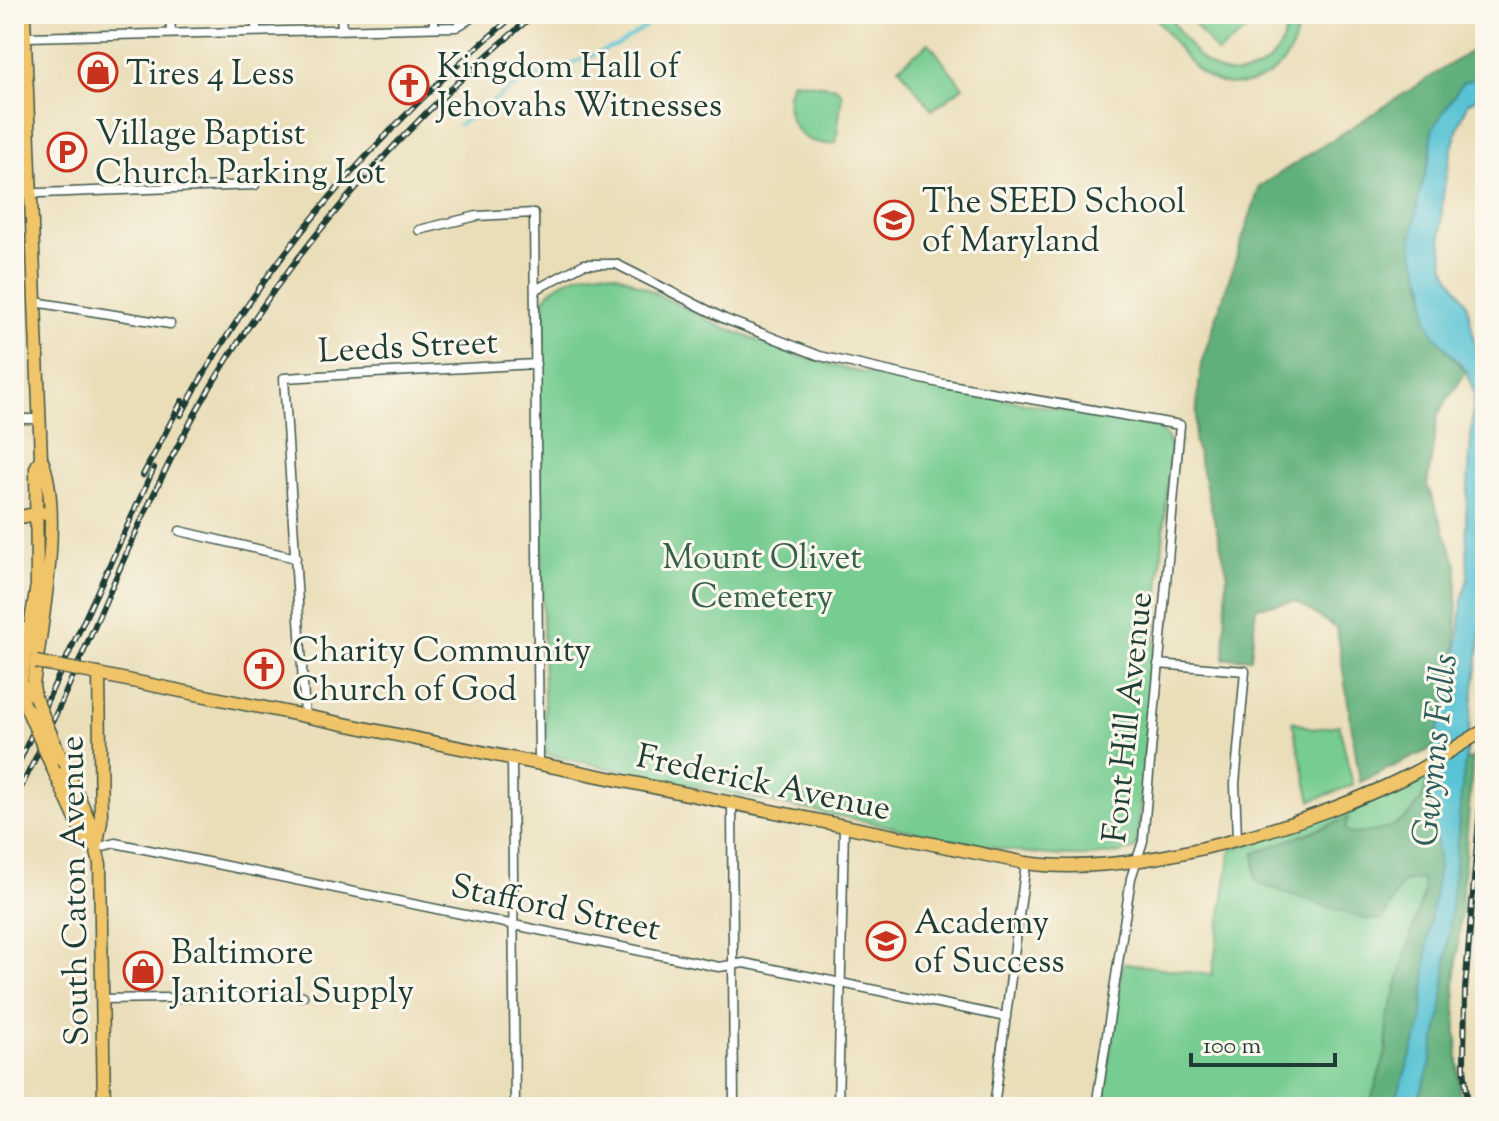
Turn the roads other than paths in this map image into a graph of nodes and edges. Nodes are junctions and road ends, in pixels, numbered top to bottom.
1 (24, 14) edge
2 (170, 14) edge
3 (256, 14) edge
4 (341, 14) edge
5 (434, 14) edge
6 (478, 14) edge
7 (434, 27) junction
8 (342, 28) junction
9 (256, 29) junction
10 (171, 33) junction
11 (21, 35) edge
12 (255, 185) dead end
13 (32, 193) junction
14 (14, 194) edge
15 (419, 230) dead end
16 (535, 290) junction
17 (35, 302) junction
18 (170, 324) dead end
19 (536, 364) junction
20 (14, 419) edge
21 (40, 419) junction
22 (42, 513) junction
23 (14, 518) edge
24 (180, 531) dead end
25 (296, 558) junction
26 (14, 622) edge
27 (31, 633) junction
28 (25, 660) edge
29 (1158, 664) junction
30 (94, 673) junction
31 (305, 715) junction
32 (1485, 730) edge
33 (512, 758) junction
34 (539, 763) junction
35 (732, 803) junction
36 (844, 826) junction
37 (1237, 839) junction
38 (96, 848) junction
39 (1138, 859) junction
40 (1026, 863) junction
41 (514, 923) junction
42 (733, 965) junction
43 (841, 983) junction
44 (303, 996) dead end
45 (102, 999) junction
46 (1006, 1017) junction
47 (838, 1106) edge
48 (104, 1107) edge
49 (515, 1107) edge
50 (734, 1107) edge
51 (902, 1107) edge
52 (994, 1107) edge
53 (1096, 1107) edge

1 - 11 main road
2 - 10 street
3 - 9 street
4 - 8 street
5 - 7 street
6 - 7 street
7 - 8 street
8 - 9 street
9 - 10 street
10 - 11 street
11 - 13 main road
12 - 13 street
13 - 14 street
13 - 17 main road
15 - 16 street
16 - 19 street
16 - 29 street, Font Hill Avenue
17 - 18 street
17 - 21 main road
19 - 25 street, Leeds Street
19 - 34 street
20 - 21 street
21 - 22 main road
22 - 23 main road
22 - 27 main road
22 - 28 main road
24 - 25 street
25 - 31 street
26 - 27 street
27 - 28 main road
28 - 30 main road, Frederick Avenue, bridge
28 - 38 main road, bridge
28 - 38 main road, bridge
29 - 37 street
29 - 39 street, Font Hill Avenue
30 - 31 main road, Frederick Avenue
30 - 38 main road, South Caton Avenue
31 - 33 main road, Frederick Avenue
32 - 37 main road, Frederick Avenue
33 - 34 main road, Frederick Avenue
33 - 41 street
34 - 35 main road, Frederick Avenue
35 - 36 main road, Frederick Avenue
35 - 42 street
36 - 40 main road, Frederick Avenue
36 - 43 street
37 - 39 main road, Frederick Avenue
38 - 41 street, Stafford Street
38 - 45 main road, South Caton Avenue
39 - 40 main road, Frederick Avenue
39 - 53 street, Font Hill Avenue
40 - 46 street
41 - 42 street, Stafford Street
41 - 49 street
42 - 43 street, Stafford Street
42 - 50 street
43 - 46 street, Stafford Street
43 - 47 street
44 - 45 street
45 - 48 main road, South Caton Avenue
46 - 52 street
47 - 51 street

